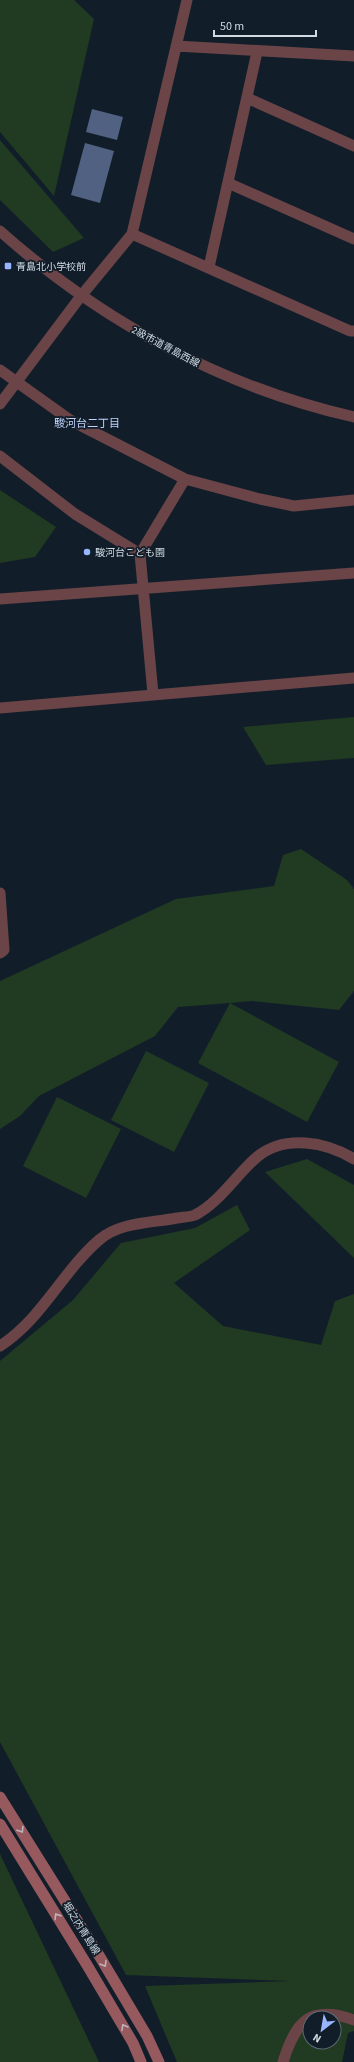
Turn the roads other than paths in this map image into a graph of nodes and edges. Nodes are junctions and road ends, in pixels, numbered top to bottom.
1 (187, 0) edge
2 (176, 46) junction
3 (257, 52) junction
4 (354, 56) edge
5 (247, 98) junction
6 (354, 146) edge
7 (228, 183) junction
8 (0, 232) edge
9 (132, 234) junction
10 (354, 240) edge
11 (208, 267) junction
12 (80, 296) junction
13 (354, 331) edge
14 (0, 370) edge
15 (17, 383) junction
16 (0, 404) edge
17 (354, 417) edge
18 (0, 456) edge
19 (186, 479) junction
20 (354, 500) edge
21 (140, 554) junction
22 (354, 573) edge
23 (142, 589) junction
24 (0, 599) edge
25 (354, 678) edge
26 (153, 694) junction
27 (0, 708) edge
28 (0, 893) edge
29 (0, 953) edge
30 (354, 1159) edge
31 (0, 1346) edge
32 (0, 1797) edge
33 (0, 1824) edge
34 (354, 2020) edge
35 (141, 2062) edge
36 (158, 2062) edge
37 (283, 2062) edge

1 - 2 street
2 - 3 street
2 - 9 street
3 - 4 street
3 - 5 street
5 - 6 street
5 - 7 street
7 - 10 street
7 - 11 street
8 - 12 street, 2級市道青島西線
9 - 11 street
9 - 12 street
11 - 13 street
12 - 15 street
12 - 17 street, 2級市道青島西線
14 - 15 street
15 - 16 street
15 - 19 street
18 - 21 street
19 - 20 street
19 - 21 street
21 - 23 street
22 - 23 street
23 - 24 street
23 - 26 street
25 - 26 street
26 - 27 street
28 - 29 street
30 - 31 street
32 -> 36 main road, 堀之内青島線
35 -> 33 main road, 堀之内青島線
34 - 37 street

